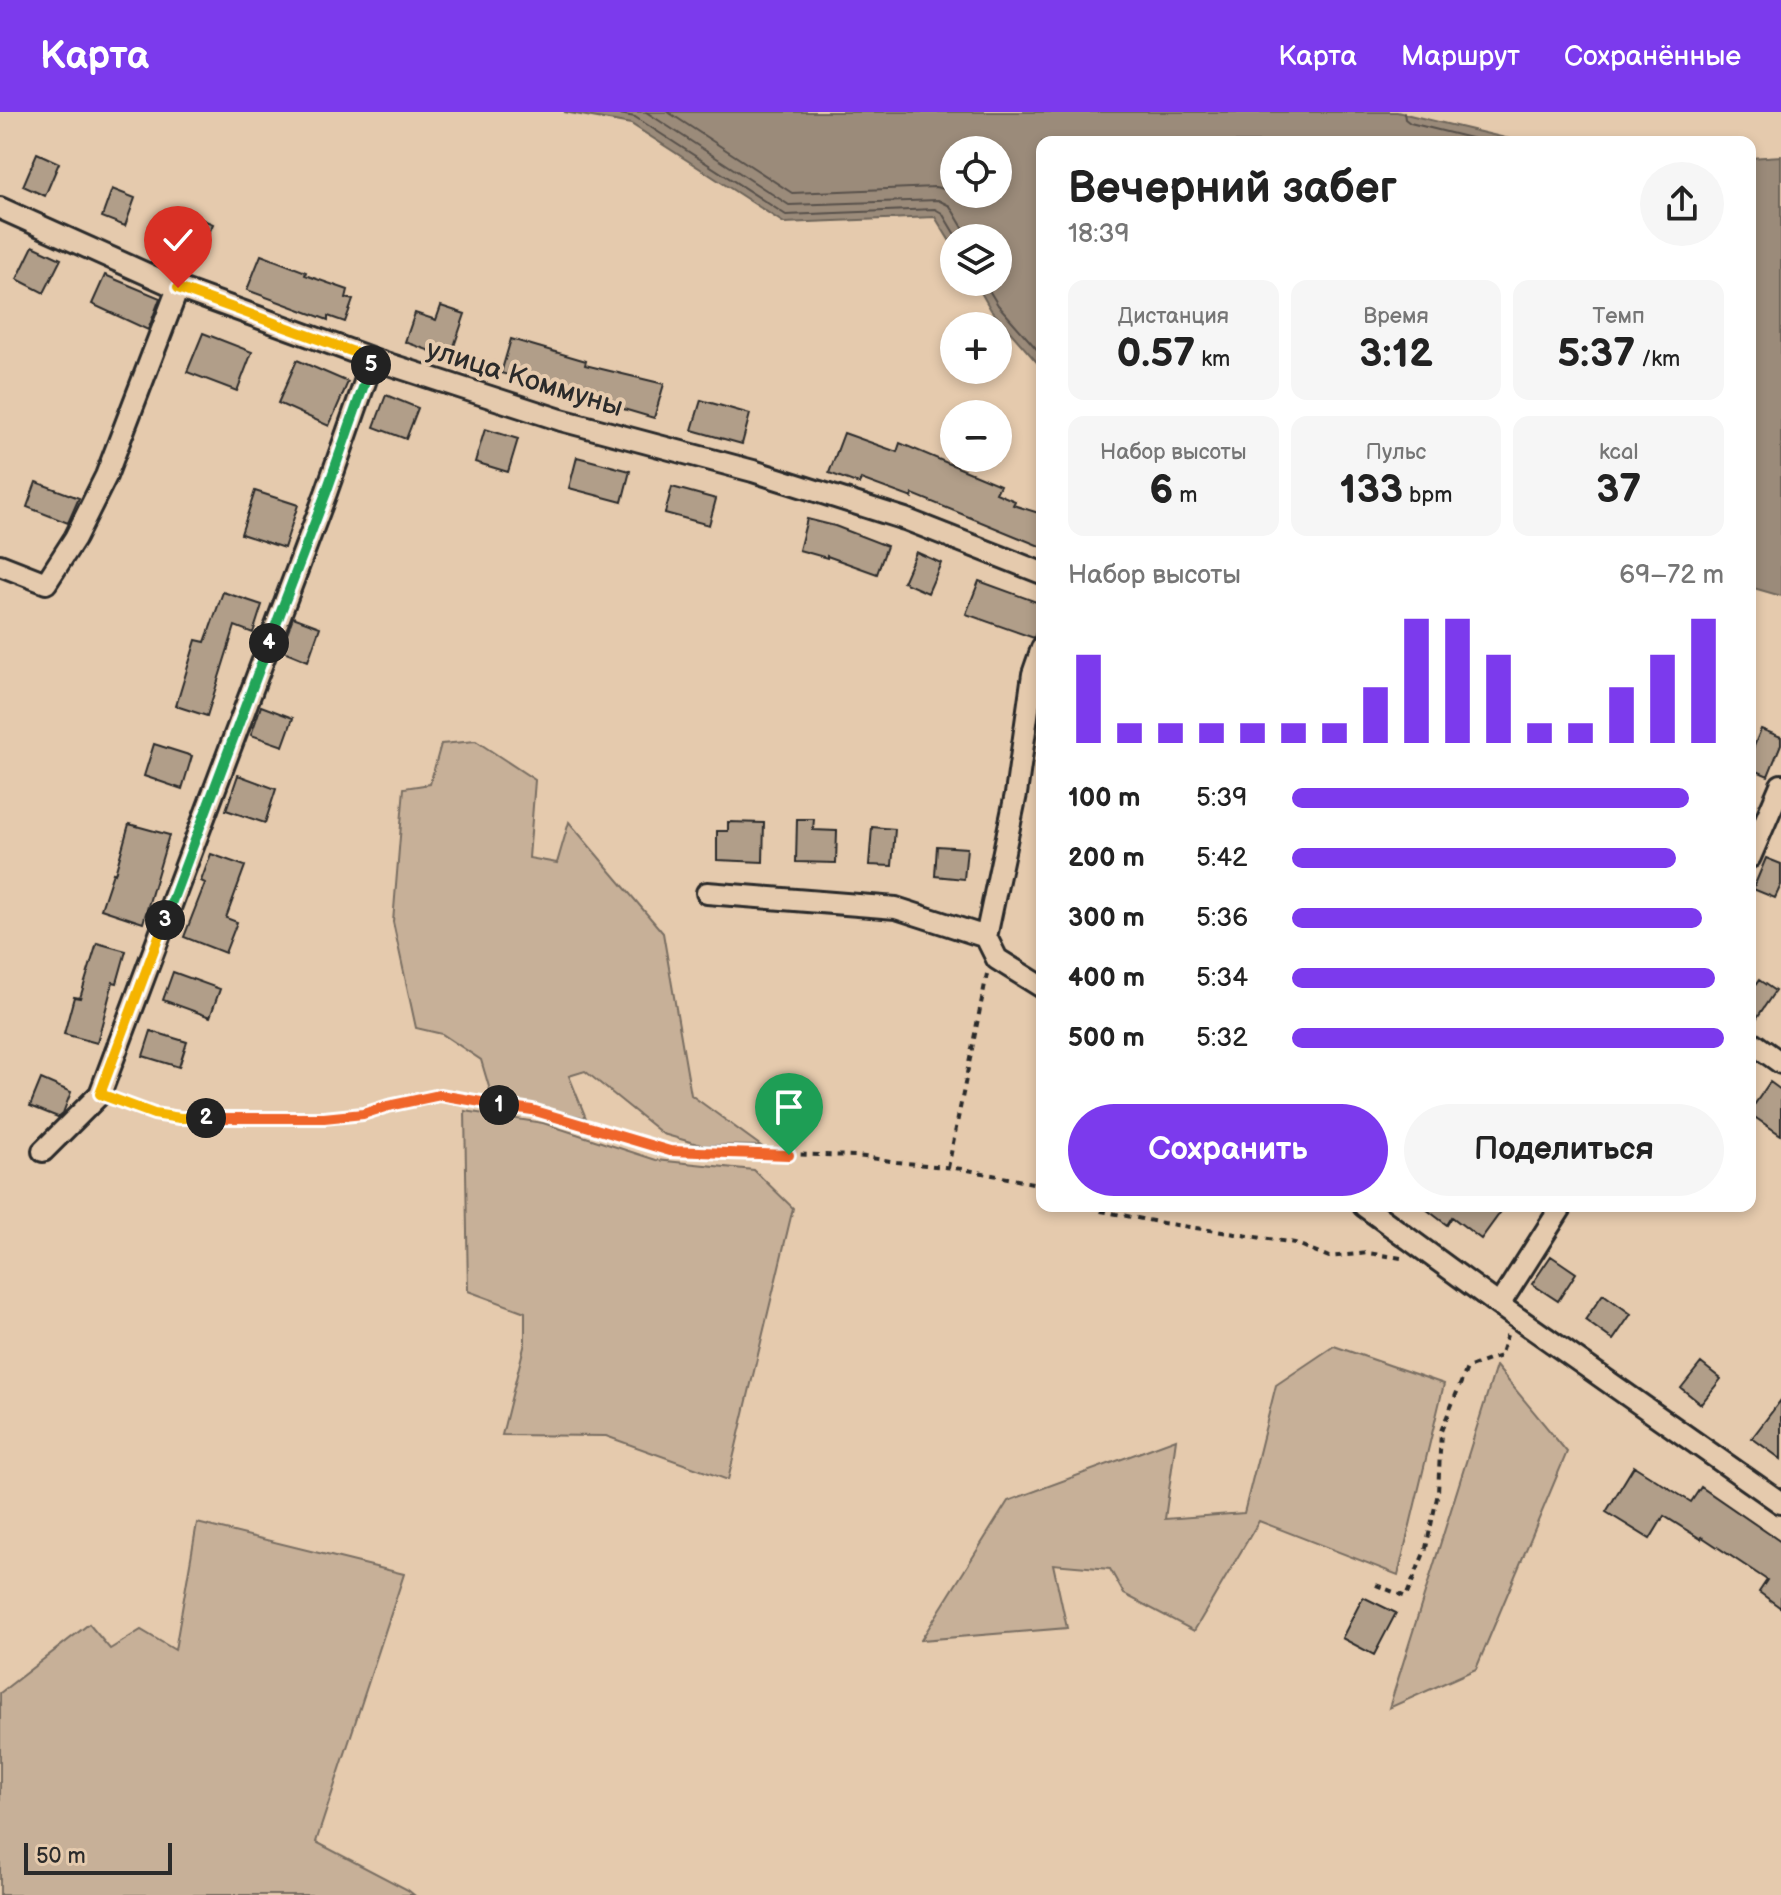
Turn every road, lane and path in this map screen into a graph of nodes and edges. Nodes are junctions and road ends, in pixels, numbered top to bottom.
1 (0, 208) edge
2 (178, 288) junction
3 (373, 359) junction
4 (0, 565) edge
5 (1036, 571) edge
6 (1036, 665) edge
7 (1781, 785) edge
8 (1756, 843) edge
9 (707, 893) dead end
10 (986, 937) junction
11 (997, 959) junction
12 (1036, 983) edge
13 (1756, 1045) edge
14 (1781, 1063) edge
15 (100, 1094) junction
16 (43, 1151) dead end
17 (948, 1168) junction
18 (1036, 1184) edge
19 (1106, 1212) edge
20 (1372, 1212) edge
21 (1559, 1212) edge
22 (1444, 1265) junction
23 (1506, 1310) junction
24 (1781, 1503) edge
25 (1376, 1585) dead end

1 - 2 street, улица Коммуны
2 - 3 street, улица Коммуны
2 - 4 street
3 - 5 street, улица Коммуны
3 - 15 street
6 - 10 street
7 - 8 street
9 - 10 street
10 - 11 street
11 - 12 street
11 - 17 path
13 - 14 street
15 - 16 street
15 - 17 path
17 - 18 path
19 - 22 path
20 - 22 street
21 - 23 street
22 - 23 street
23 - 24 street
23 - 25 path

